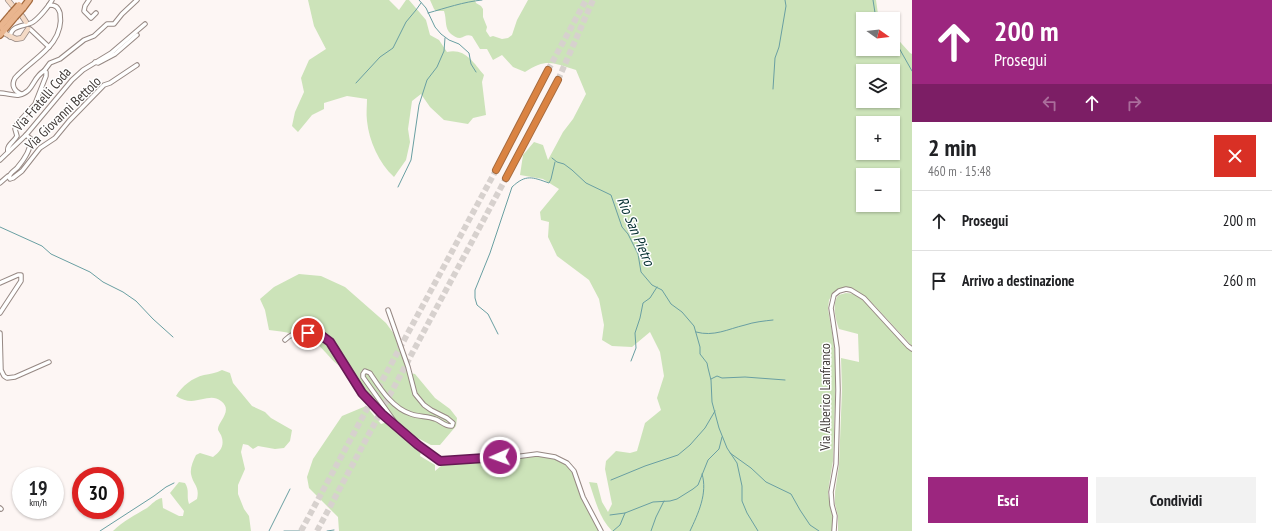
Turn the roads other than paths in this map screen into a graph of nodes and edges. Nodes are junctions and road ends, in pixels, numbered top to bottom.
1 (8, 0) edge
2 (29, 0) edge
3 (52, 0) edge
4 (89, 0) edge
5 (136, 0) edge
6 (19, 4) edge
7 (49, 5) junction
8 (96, 13) dead end
9 (22, 16) dead end
10 (13, 17) junction
11 (26, 22) dead end
12 (145, 24) dead end
13 (15, 28) junction
14 (29, 29) joint
15 (1, 31) edge
16 (137, 35) dead end
17 (10, 37) junction
18 (16, 39) junction
19 (20, 43) dead end
20 (49, 47) junction
21 (95, 62) junction
22 (137, 65) dead end
23 (548, 70) tunnel mouth
24 (44, 71) junction
25 (558, 80) tunnel mouth
26 (0, 93) edge
27 (21, 94) junction
28 (26, 135) junction
29 (8, 152) junction
30 (0, 160) edge
31 (496, 170) tunnel mouth
32 (8, 176) junction
33 (506, 178) tunnel mouth
34 (0, 183) edge
35 (0, 283) edge
36 (388, 310) dead end
37 (0, 313) edge
38 (0, 333) edge
39 (285, 340) dead end
40 (912, 349) edge
41 (49, 362) dead end
42 (403, 432) junction
43 (601, 531) edge
44 (834, 531) edge

1 - 6 street
2 - 6 main road
3 - 7 street
4 - 8 street
5 - 24 street
6 - 10 main road, bridge
7 - 13 street
7 - 20 street
9 - 11 street
10 - 13 street
10 - 15 main road
10 - 15 main road
12 - 21 street, Via Fratelli Coda
13 - 17 street
14 - 18 street
14 - 20 street
15 - 17 street
16 - 21 street, Via Fratelli Coda
17 - 18 street
18 - 19 street
20 - 27 street
21 - 28 street, Via Fratelli Coda
22 - 32 street, Via Giovanni Bettolo
23 - 31 highway
24 - 27 street
24 - 29 street
25 - 33 highway
26 - 27 street
28 - 29 street, Via Fratelli Coda
28 - 32 street, Via Giovanni Bettolo
29 - 30 street, Via Giovanni Bettolo
32 - 34 street, Via Giovanni Bettolo
35 - 37 street
36 - 42 street
38 - 41 street
39 - 42 street
40 - 44 street, Via Alberico Lanfranco
42 - 43 street

